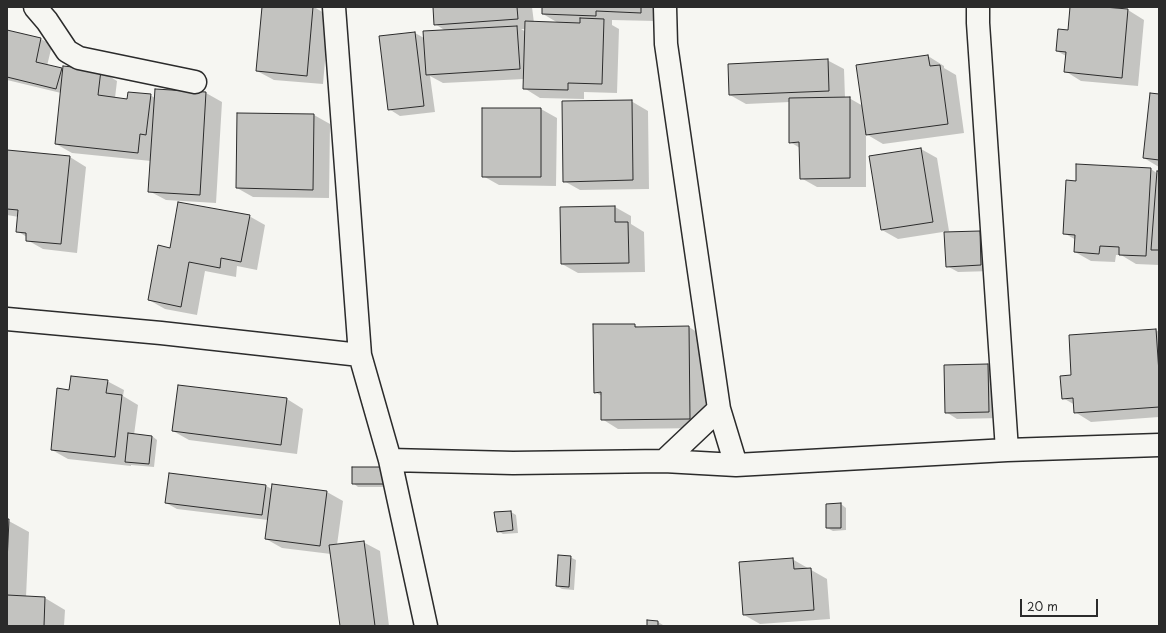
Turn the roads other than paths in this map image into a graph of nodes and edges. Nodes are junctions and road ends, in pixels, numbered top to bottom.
1 (35, 7) edge
2 (334, 7) edge
3 (665, 7) edge
4 (978, 7) edge
5 (195, 82) dead end
6 (7, 319) edge
7 (360, 355) junction
8 (719, 410) junction
9 (1159, 445) edge
10 (1008, 450) junction
11 (390, 460) junction
12 (664, 461) junction
13 (736, 465) junction
14 (426, 626) edge

1 - 5 street
2 - 7 street
3 - 8 street
4 - 10 street
6 - 7 street
7 - 11 street
8 - 12 street
8 - 13 street
9 - 10 street
10 - 13 street
11 - 12 street
11 - 14 street
12 - 13 street

